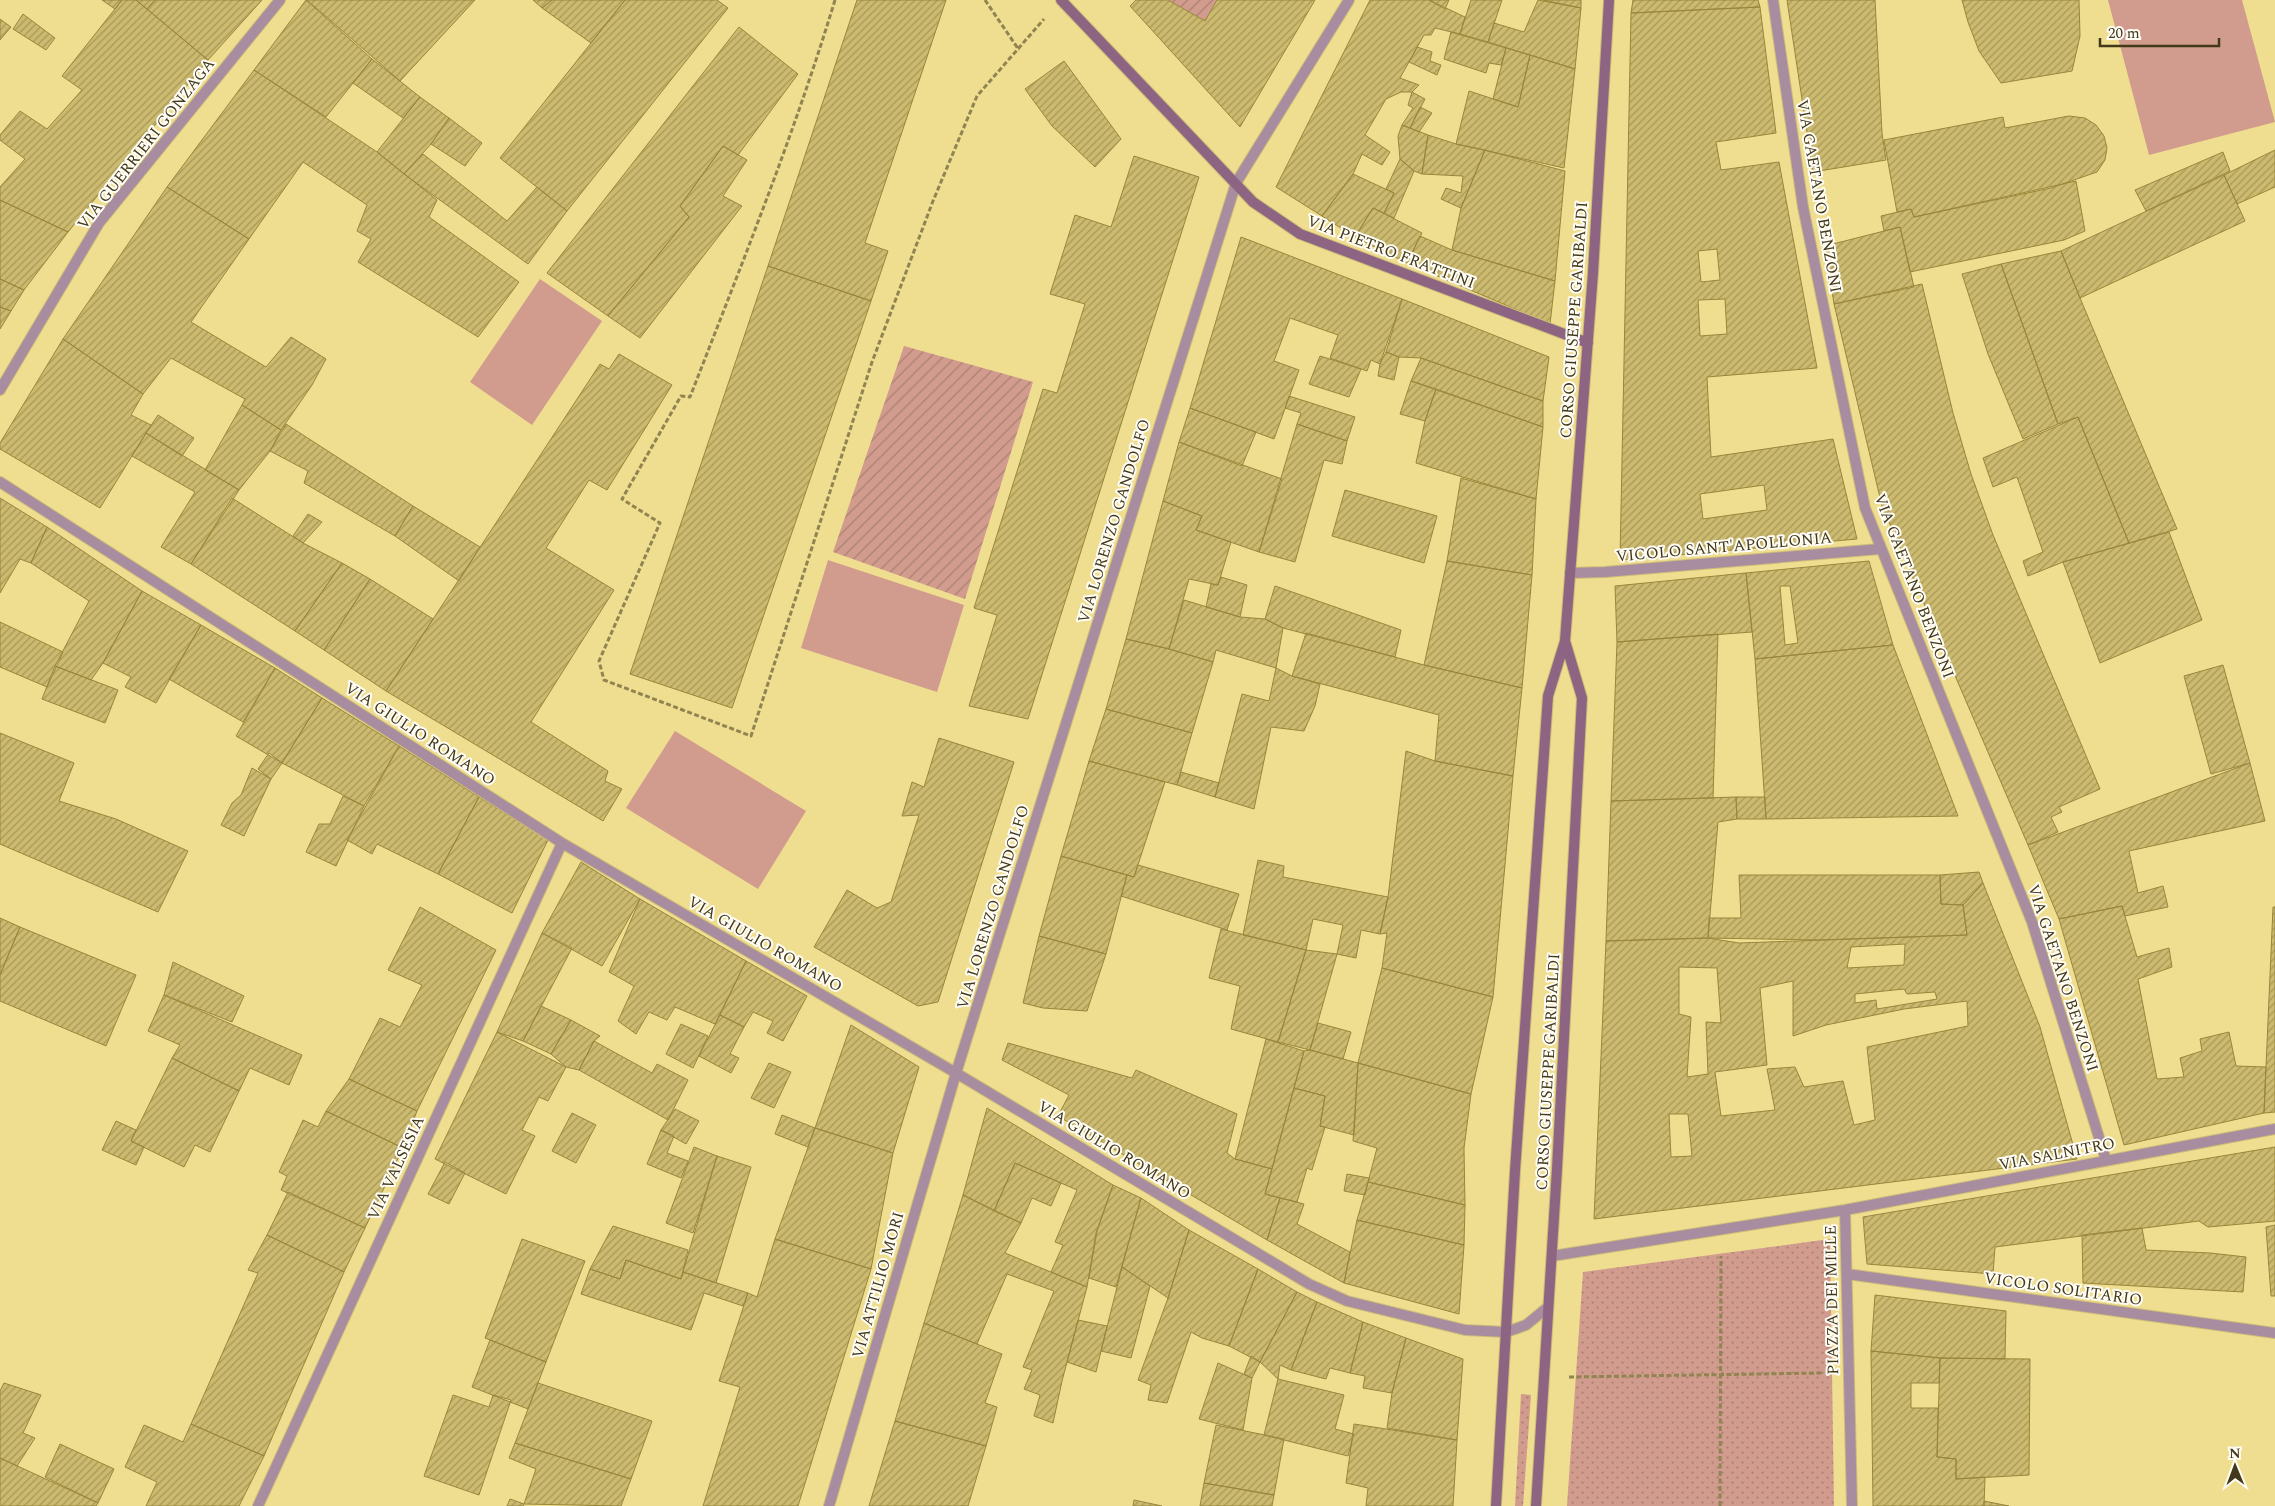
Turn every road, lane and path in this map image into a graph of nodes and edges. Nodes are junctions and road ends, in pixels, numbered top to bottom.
1 (280, 0) edge
2 (836, 0) edge
3 (985, 0) edge
4 (1061, 0) edge
5 (1349, 0) edge
6 (1609, 0) edge
7 (1773, 0) edge
8 (1047, 14) dead end
9 (1019, 50) junction
10 (1236, 183) junction
11 (1588, 343) junction
12 (0, 390) edge
13 (0, 482) edge
14 (1880, 549) junction
15 (1570, 572) junction
16 (1565, 641) junction
17 (562, 843) junction
18 (956, 1073) junction
19 (2275, 1129) edge
20 (2106, 1160) junction
21 (1846, 1210) junction
22 (1721, 1230) junction
23 (1552, 1256) junction
24 (1847, 1274) junction
25 (1548, 1307) junction
26 (1506, 1332) junction
27 (2275, 1333) edge
28 (1720, 1373) junction
29 (1849, 1373) junction
30 (1563, 1377) dead end
31 (258, 1506) edge
32 (829, 1506) edge
33 (1496, 1506) edge
34 (1536, 1506) edge
35 (1720, 1506) edge
36 (1852, 1506) edge

1 - 12 street, VIA GUERRIERI GONZAGA
2 - 9 path
3 - 9 path
4 - 10 main road, VIA PIETRO FRATTINI
5 - 10 street, VIA LORENZO GANDOLFO
6 - 11 main road, CORSO GIUSEPPE GARIBALDI
7 - 14 street, VIA GAETANO BENZONI
8 - 9 path
10 - 11 main road, VIA PIETRO FRATTINI
10 - 18 street, VIA LORENZO GANDOLFO
11 - 15 main road, CORSO GIUSEPPE GARIBALDI
13 - 17 street, VIA GIULIO ROMANO
14 - 15 street, VICOLO SANT'APOLLONIA
14 - 20 street, VIA GAETANO BENZONI
15 - 16 main road, CORSO GIUSEPPE GARIBALDI
16 - 23 main road, CORSO GIUSEPPE GARIBALDI
16 - 26 main road, CORSO GIUSEPPE GARIBALDI
17 - 18 street, VIA GIULIO ROMANO
17 - 31 street, VIA VALSESIA
18 - 26 street, VIA GIULIO ROMANO
18 - 32 street, VIA ATTILIO MORI
19 - 20 street, VIA SALNITRO
20 - 21 street, VIA SALNITRO
21 - 22 street, PIAZZA DEI MILLE
21 - 24 street, PIAZZA DEI MILLE
22 - 23 street, PIAZZA DEI MILLE
22 - 28 path
23 - 25 main road, CORSO GIUSEPPE GARIBALDI
24 - 27 street, VICOLO SOLITARIO
24 - 29 street, PIAZZA DEI MILLE
25 - 26 street, VIA GIULIO ROMANO
25 - 34 main road, CORSO GIUSEPPE GARIBALDI
26 - 33 main road, CORSO GIUSEPPE GARIBALDI
28 - 29 path
28 - 30 path
28 - 35 path
29 - 36 street, PIAZZA DEI MILLE

